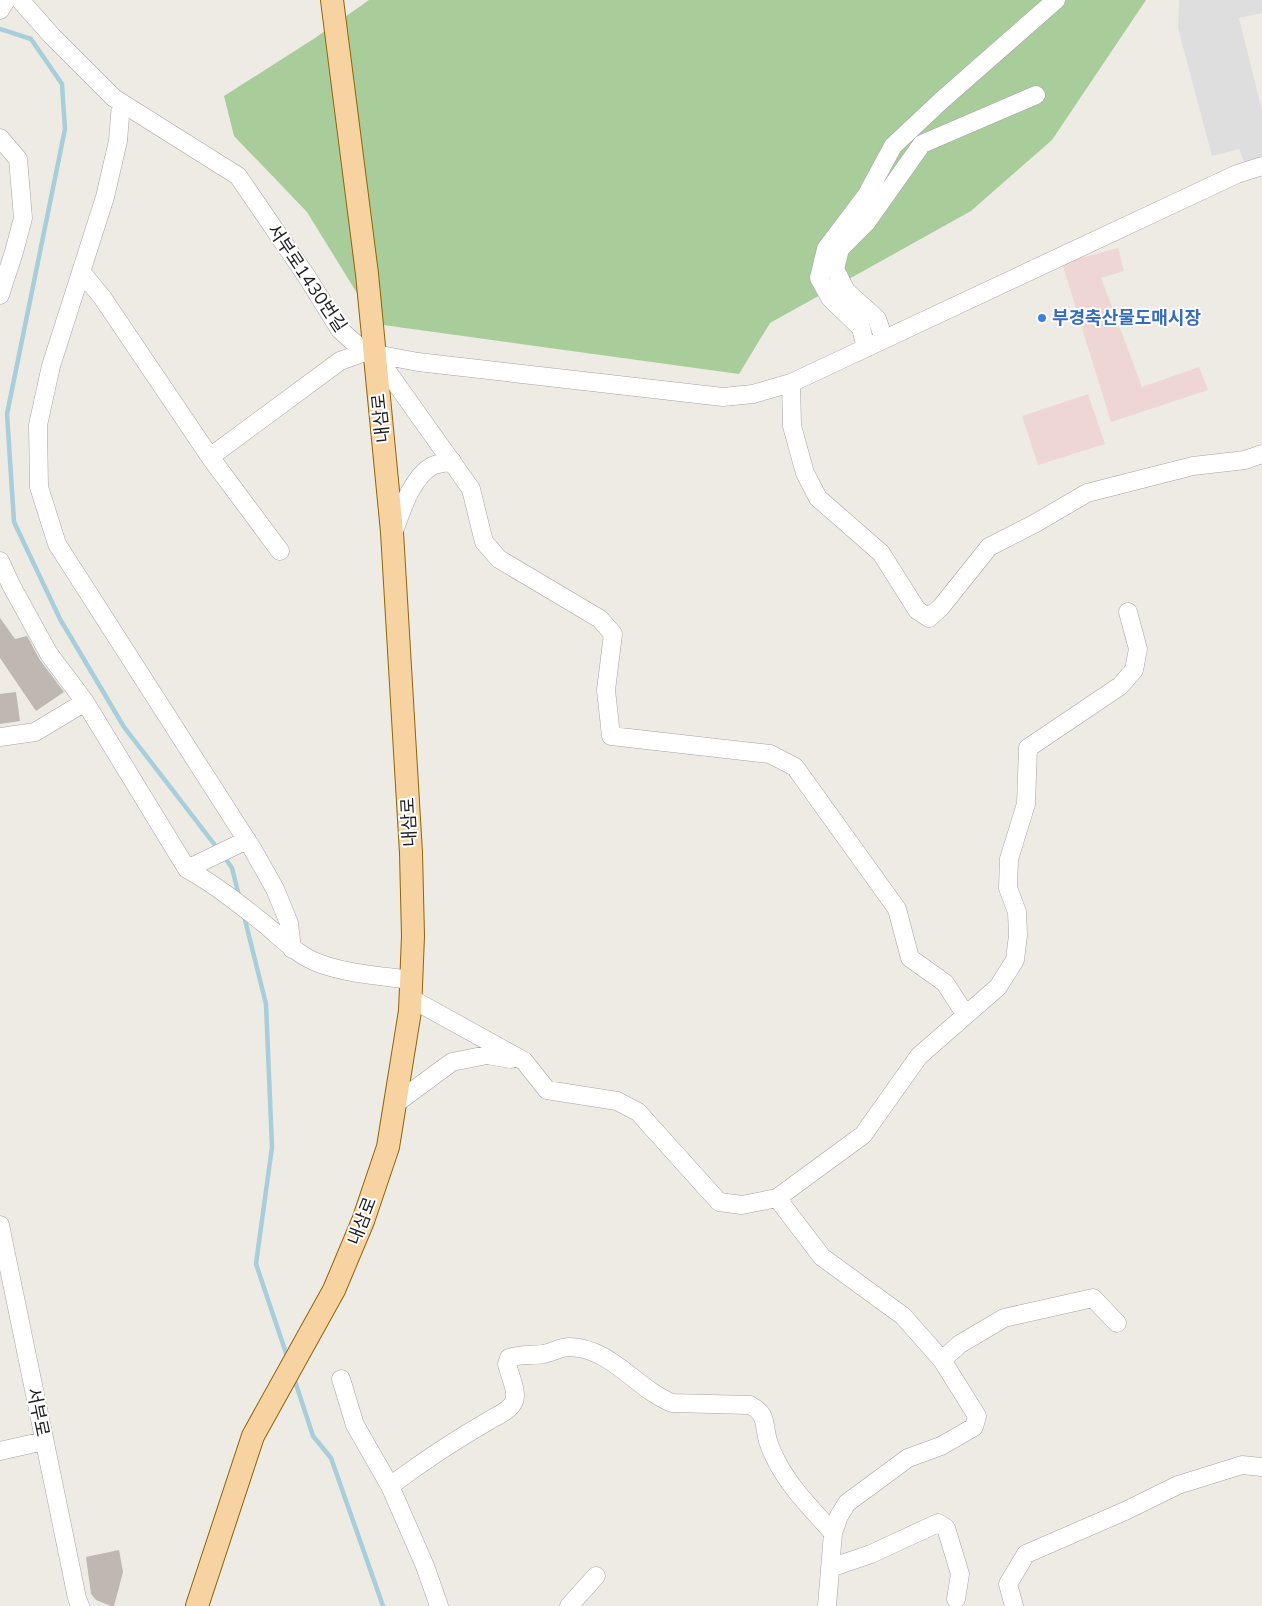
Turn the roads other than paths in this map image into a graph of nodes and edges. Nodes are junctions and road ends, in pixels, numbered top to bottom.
1 (6, 0) edge
2 (20, 0) edge
3 (332, 0) edge
4 (1056, 0) edge
5 (0, 10) edge
6 (1036, 95) dead end
7 (121, 103) junction
8 (0, 138) edge
9 (1262, 166) edge
10 (82, 273) junction
11 (0, 294) edge
12 (884, 339) junction
13 (866, 348) junction
14 (370, 353) junction
15 (791, 383) junction
16 (1262, 454) edge
17 (210, 457) junction
18 (452, 461) junction
19 (393, 536) junction
20 (280, 551) dead end
21 (0, 561) edge
22 (1128, 612) dead end
23 (85, 702) junction
24 (0, 737) edge
25 (247, 840) junction
26 (192, 866) junction
27 (292, 948) junction
28 (411, 989) junction
29 (965, 1014) junction
30 (524, 1061) junction
31 (395, 1104) junction
32 (777, 1198) junction
33 (0, 1225) edge
34 (1117, 1323) dead end
35 (942, 1360) junction
36 (341, 1378) dead end
37 (44, 1441) junction
38 (0, 1451) edge
39 (1262, 1467) edge
40 (390, 1486) junction
41 (833, 1533) junction
42 (830, 1568) junction
43 (596, 1576) dead end
44 (956, 1600) dead end
45 (78, 1603) edge
46 (197, 1606) edge
47 (439, 1606) edge
48 (569, 1606) edge
49 (826, 1606) edge
50 (1014, 1606) edge

1 - 5 street
2 - 7 street, 서부로1430번길
3 - 14 main road, 내삼로
4 - 13 street
6 - 12 street
7 - 10 street
7 - 14 street, 서부로1430번길
8 - 11 street
9 - 12 street
10 - 17 street
10 - 25 street
12 - 13 street
13 - 15 street
14 - 15 street
14 - 17 street
14 - 18 street, 서부로1430번길
14 - 19 main road, 내삼로
15 - 16 street
17 - 20 street
18 - 19 street
18 - 29 street, 서부로1430번길
19 - 28 main road, 내삼로
21 - 23 street
22 - 29 street
23 - 24 street
23 - 26 street
25 - 26 street
25 - 27 street
26 - 27 street
27 - 28 street
28 - 30 street
28 - 31 main road, 내삼로
29 - 32 street
30 - 31 street
30 - 32 street
31 - 46 main road, 내삼로
32 - 35 street
33 - 37 street, 서부로
34 - 35 street
35 - 41 street
36 - 40 street
37 - 38 street
37 - 45 street, 서부로
39 - 50 street
40 - 41 street
40 - 47 street
41 - 42 street
42 - 44 street
42 - 49 street
43 - 48 street

